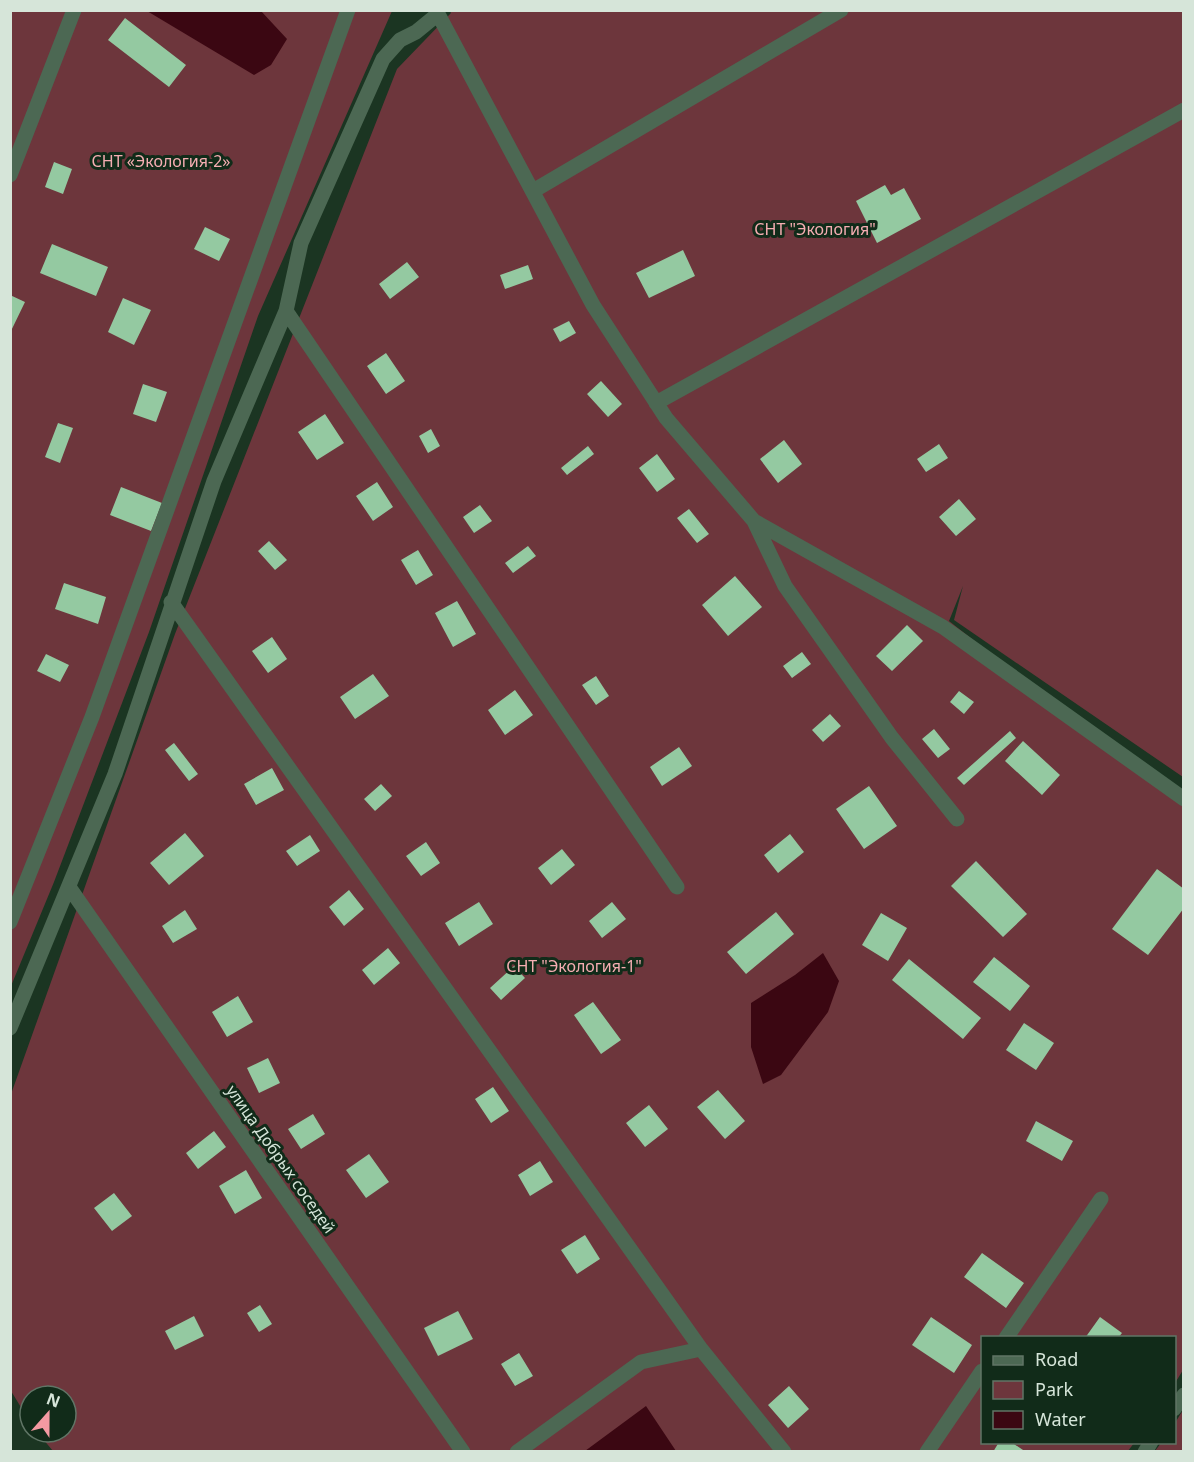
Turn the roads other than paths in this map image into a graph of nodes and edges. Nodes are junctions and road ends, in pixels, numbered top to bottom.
1 (74, 10) edge
2 (348, 10) edge
3 (841, 10) edge
4 (437, 12) edge
5 (1184, 110) edge
6 (10, 175) edge
7 (533, 191) junction
8 (286, 311) junction
9 (656, 403) junction
10 (754, 521) junction
11 (171, 602) junction
12 (1184, 799) edge
13 (957, 819) dead end
14 (69, 887) junction
15 (677, 887) dead end
16 (10, 922) edge
17 (10, 1028) edge
18 (1101, 1199) dead end
19 (1007, 1336) edge
20 (701, 1349) junction
21 (981, 1372) edge
22 (463, 1452) edge
23 (517, 1452) edge
24 (784, 1452) edge
25 (927, 1452) edge

1 - 6 street
2 - 16 street
3 - 7 street
4 - 7 street
4 - 8 street
5 - 9 street
7 - 9 street
8 - 11 street
8 - 15 street
9 - 10 street
10 - 12 street
10 - 13 street
11 - 14 street
11 - 20 street
14 - 17 street
14 - 22 street, улица Добрых соседей
18 - 19 street
20 - 23 street
20 - 24 street
21 - 25 street

